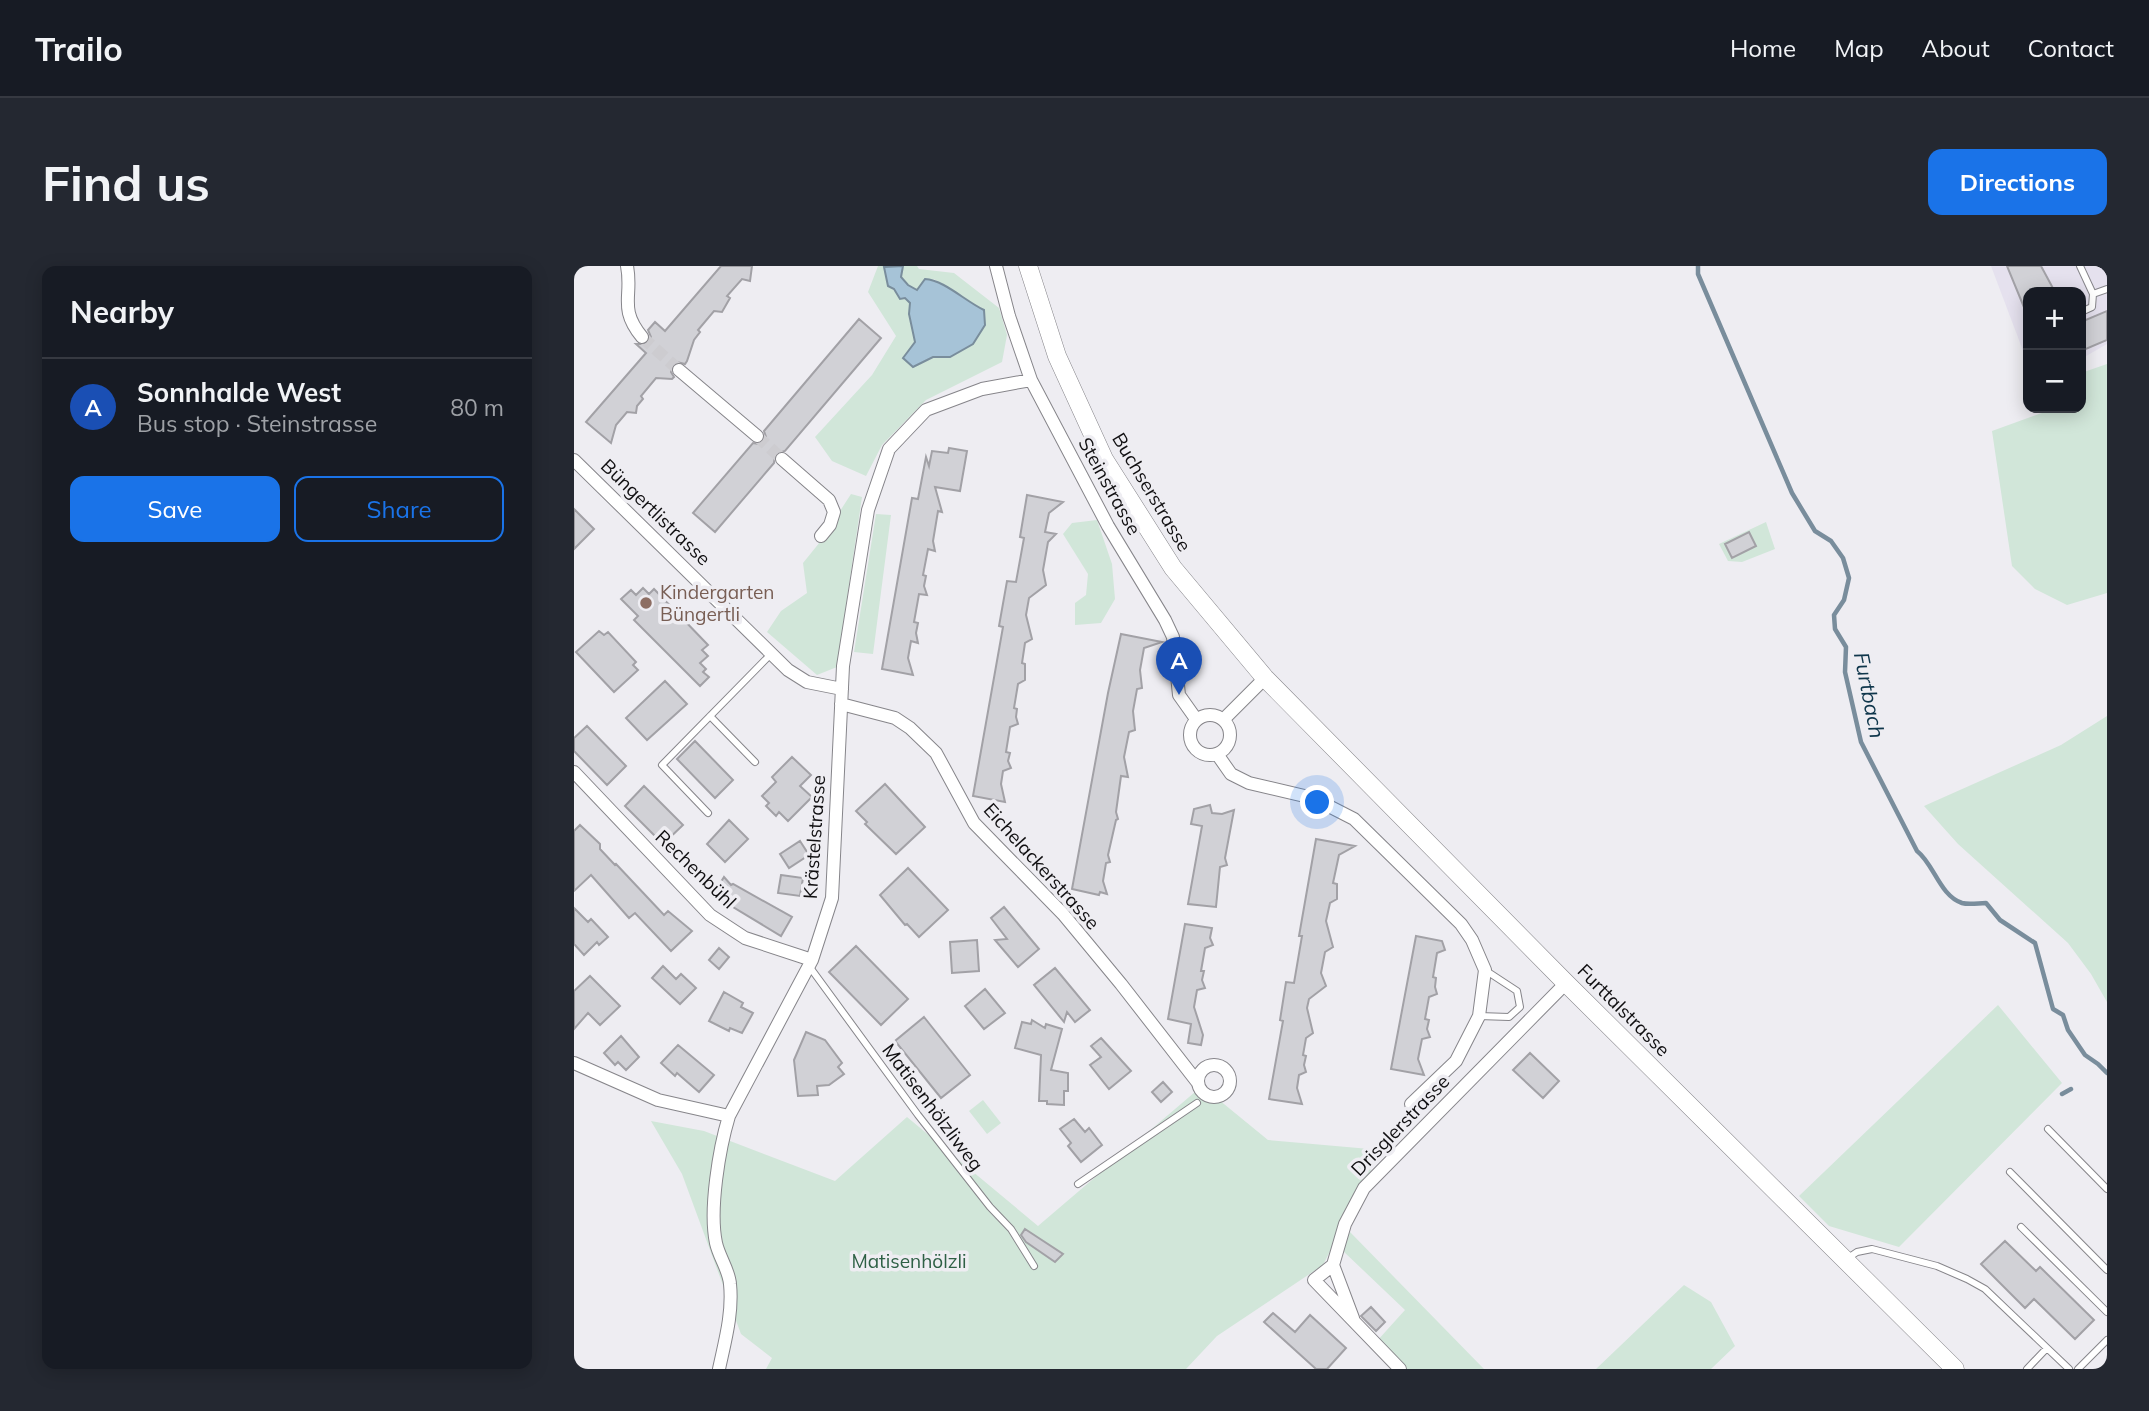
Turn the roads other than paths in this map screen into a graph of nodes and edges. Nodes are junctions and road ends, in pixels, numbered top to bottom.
1 (627, 266) edge
2 (996, 266) edge
3 (1028, 266) edge
4 (2080, 266) edge
5 (2107, 289) edge
6 (2093, 294) junction
7 (2086, 310) edge
8 (642, 337) tunnel mouth
9 (679, 370) tunnel mouth
10 (1031, 380) junction
11 (757, 436) tunnel mouth
12 (782, 459) tunnel mouth
13 (574, 460) edge
14 (821, 537) dead end
15 (771, 654) junction
16 (1265, 678) junction
17 (842, 689) junction
18 (841, 704) junction
19 (710, 716) junction
20 (1196, 719) junction
21 (1224, 719) junction
22 (1217, 754) junction
23 (755, 762) dead end
24 (574, 772) edge
25 (708, 813) dead end
26 (810, 963) junction
27 (1485, 970) junction
28 (1566, 983) junction
29 (1479, 1016) junction
30 (574, 1063) edge
31 (1198, 1083) dead end
32 (1197, 1103) dead end
33 (1411, 1104) dead end
34 (729, 1116) junction
35 (2048, 1129) dead end
36 (2010, 1172) dead end
37 (1078, 1184) dead end
38 (2107, 1189) edge
39 (2021, 1227) dead end
40 (1846, 1260) junction
41 (1333, 1265) junction
42 (1034, 1266) dead end
43 (2107, 1270) edge
44 (2107, 1312) edge
45 (1354, 1322) junction
46 (2107, 1340) edge
47 (2047, 1348) junction
48 (719, 1369) edge
49 (1400, 1369) edge
50 (1955, 1369) edge
51 (2027, 1369) edge
52 (2069, 1369) edge
53 (2078, 1369) edge

1 - 8 street
2 - 10 street, Steinstrasse
3 - 16 main road, Buchserstrasse
4 - 6 lane
5 - 6 lane
6 - 7 lane
9 - 11 street
10 - 17 street, Krästelstrasse
10 - 20 street, Steinstrasse
12 - 14 street
13 - 15 street, Büngertlistrasse
15 - 17 street, Büngertlistrasse
15 - 19 lane
16 - 21 street
16 - 28 main road, Furttalstrasse
17 - 18 street, Krästelstrasse
18 - 26 street, Krästelstrasse
18 - 31 street, Eichelackerstrasse
19 - 23 lane
19 - 25 lane
20 - 21 street
20 - 22 street, Steinstrasse
21 - 22 street
22 - 27 street, Steinstrasse
24 - 26 street, Rechenbühl
26 - 34 street, Krästelstrasse
26 - 42 lane, Matisenhölzliweg
27 - 29 street
27 - 29 lane
28 - 40 main road, Furttalstrasse
28 - 41 street, Drisglerstrasse
29 - 33 street
30 - 34 street
32 - 37 lane
34 - 48 street, Krästelstrasse
35 - 38 lane
36 - 43 lane
39 - 44 lane
40 - 47 lane
40 - 50 main road, Furttalstrasse
41 - 45 street
41 - 45 street, Drisglerstrasse
45 - 49 street, Drisglerstrasse
46 - 53 lane
47 - 51 lane
47 - 52 lane

